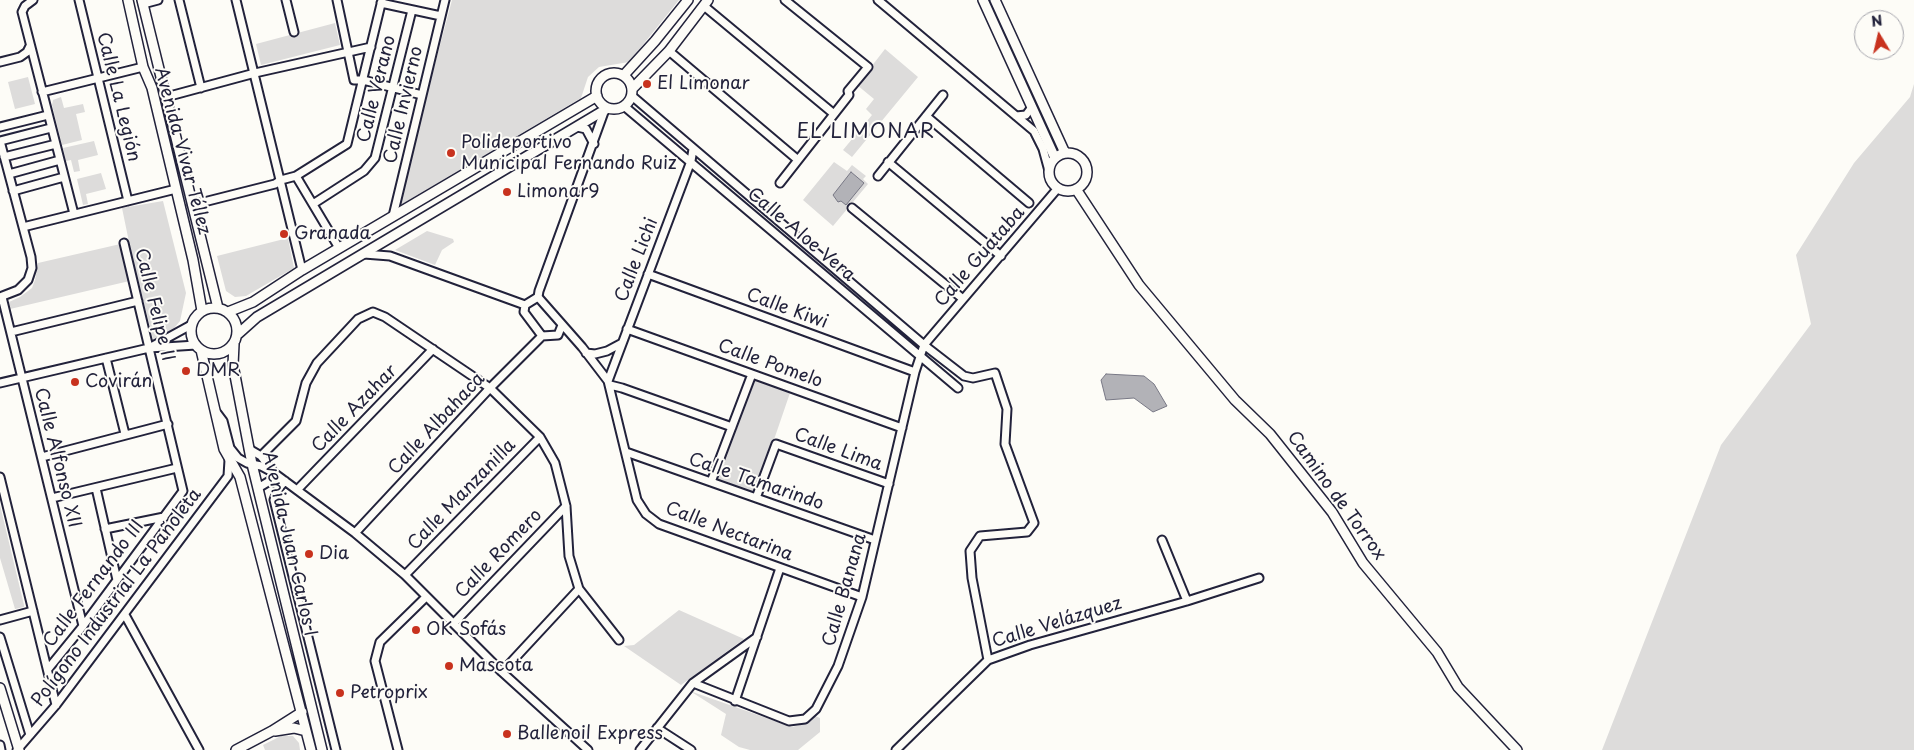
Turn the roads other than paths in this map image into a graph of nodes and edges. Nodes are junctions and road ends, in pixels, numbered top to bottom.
1 (33, 0) edge
2 (78, 0) edge
3 (128, 0) edge
4 (158, 0) edge
5 (179, 0) edge
6 (236, 0) edge
7 (286, 0) edge
8 (337, 0) edge
9 (445, 0) edge
10 (688, 0) edge
11 (785, 0) edge
12 (878, 0) edge
13 (983, 0) edge
14 (995, 0) edge
15 (143, 2) edge
16 (382, 2) edge
17 (706, 3) edge
18 (412, 10) junction
19 (441, 16) junction
20 (294, 32) dead end
21 (30, 46) junction
22 (371, 47) junction
23 (347, 51) junction
24 (669, 51) junction
25 (0, 62) edge
26 (143, 67) junction
27 (255, 73) junction
28 (624, 75) junction
29 (98, 78) junction
30 (362, 80) junction
31 (201, 88) junction
32 (393, 88) junction
33 (42, 92) junction
34 (632, 92) junction
35 (943, 94) dead end
36 (422, 95) junction
37 (597, 96) junction
38 (166, 97) junction
39 (624, 106) junction
40 (1032, 107) junction
41 (606, 110) junction
42 (834, 114) junction
43 (48, 115) junction
44 (926, 116) junction
45 (1016, 116) junction
46 (0, 127) edge
47 (577, 127) junction
48 (52, 128) junction
49 (0, 141) edge
50 (56, 144) junction
51 (594, 144) junction
52 (694, 149) junction
53 (1065, 153) junction
54 (4, 157) junction
55 (1055, 158) junction
56 (60, 160) junction
57 (798, 160) junction
58 (691, 161) junction
59 (888, 162) junction
60 (1049, 171) junction
61 (9, 174) junction
62 (296, 176) junction
63 (878, 176) dead end
64 (64, 177) junction
65 (281, 180) junction
66 (780, 183) dead end
67 (1058, 188) junction
68 (176, 189) junction
69 (1076, 190) junction
70 (13, 191) junction
71 (128, 201) junction
72 (1029, 203) dead end
73 (313, 204) junction
74 (192, 205) junction
75 (852, 208) dead end
76 (74, 214) junction
77 (393, 216) junction
78 (23, 227) junction
79 (387, 240) junction
80 (124, 243) dead end
81 (339, 248) junction
82 (364, 254) junction
83 (390, 256) junction
84 (1001, 256) junction
85 (302, 270) junction
86 (648, 274) junction
87 (1, 297) edge
88 (538, 297) junction
89 (963, 299) junction
90 (138, 302) junction
91 (525, 305) junction
92 (218, 308) junction
93 (202, 311) junction
94 (228, 312) junction
95 (191, 325) junction
96 (562, 325) junction
97 (627, 329) junction
98 (11, 332) junction
99 (238, 334) junction
100 (542, 336) junction
101 (622, 343) junction
102 (234, 344) junction
103 (924, 345) junction
104 (149, 348) junction
105 (198, 348) junction
106 (433, 350) junction
107 (586, 353) junction
108 (921, 355) junction
109 (106, 358) junction
110 (916, 372) junction
111 (752, 374) junction
112 (22, 378) junction
113 (0, 383) edge
114 (609, 383) junction
115 (490, 388) junction
116 (958, 388) dead end
117 (216, 412) junction
118 (168, 424) junction
119 (732, 427) junction
120 (902, 428) junction
121 (125, 434) junction
122 (540, 436) junction
123 (249, 449) junction
124 (626, 452) junction
125 (261, 456) junction
126 (42, 457) junction
127 (229, 460) junction
128 (252, 464) junction
129 (178, 468) junction
130 (276, 474) junction
131 (0, 477) edge
132 (285, 481) junction
133 (710, 482) junction
134 (889, 484) junction
135 (96, 488) junction
136 (258, 488) junction
137 (298, 489) junction
138 (183, 491) joint
139 (52, 498) junction
140 (756, 498) junction
141 (566, 506) junction
142 (164, 517) junction
143 (105, 529) junction
144 (355, 533) junction
145 (876, 540) junction
146 (1162, 540) dead end
147 (780, 568) junction
148 (404, 575) junction
149 (1259, 578) dead end
150 (117, 580) junction
151 (579, 589) junction
152 (426, 597) junction
153 (862, 597) junction
154 (1187, 601) junction
155 (33, 611) junction
156 (125, 615) junction
157 (0, 620) edge
158 (454, 623) junction
159 (83, 626) junction
160 (0, 637) edge
161 (757, 637) junction
162 (619, 640) dead end
163 (988, 660) junction
164 (48, 668) junction
165 (502, 672) junction
166 (693, 683) junction
167 (0, 688) edge
168 (735, 701) junction
169 (56, 705) junction
170 (302, 712) junction
171 (657, 728) junction
172 (272, 731) junction
173 (306, 732) junction
174 (30, 735) junction
175 (0, 745) edge
176 (1, 750) edge
177 (18, 750) edge
178 (199, 750) edge
179 (236, 750) edge
180 (311, 750) edge
181 (322, 750) edge
182 (336, 750) edge
183 (398, 750) edge
184 (588, 750) edge
185 (640, 750) edge
186 (691, 750) edge
187 (896, 750) edge
188 (1517, 750) edge

1 - 21 street
2 - 29 street, Calle La Legión
3 - 26 street, Avenida Vivar Téllez
4 - 15 street
5 - 31 street
6 - 27 street
7 - 20 street
8 - 23 street
9 - 19 street, Calle Invierno
10 - 28 street
11 - 42 street
12 - 45 street
13 - 40 street
14 - 53 street
15 - 38 street, Avenida Vivar Téllez
16 - 18 street
16 - 22 street
17 - 24 street
17 - 42 street
18 - 19 street
18 - 32 street, Calle Verano
19 - 36 street, Calle Invierno
21 - 25 street
21 - 33 street
22 - 23 street
22 - 30 street
23 - 27 street
23 - 30 street
24 - 34 street
24 - 57 street
26 - 29 street
26 - 68 street, Avenida Vivar Téllez
27 - 31 street
27 - 65 street
28 - 34 street
28 - 37 street
29 - 33 street
29 - 71 street, Calle La Legión
30 - 32 street
30 - 62 street
31 - 38 street
32 - 36 street
32 - 73 street, Calle Verano
33 - 43 street
34 - 39 street
34 - 52 street, Calle Aloe Vera
35 - 44 street
36 - 77 street, Calle Invierno
37 - 41 street
37 - 77 street
38 - 74 street, Avenida Vivar Téllez
39 - 41 street
39 - 58 street, Calle Aloe Vera
40 - 45 street
40 - 55 street
41 - 47 street
41 - 51 street
42 - 57 street
43 - 46 street
43 - 48 street
44 - 59 street
44 - 72 street
45 - 60 street
47 - 51 street
47 - 79 street
48 - 49 street
48 - 50 street
49 - 54 street
50 - 54 street
50 - 56 street
51 - 88 street
52 - 58 street, Calle Lichi
52 - 103 street, Calle Aloe Vera
53 - 55 street
53 - 69 street
54 - 61 street
55 - 60 street
56 - 61 street
56 - 64 street
57 - 66 street
58 - 86 street, Calle Lichi
58 - 108 street, Calle Aloe Vera
59 - 63 street
59 - 84 street
60 - 67 street
61 - 70 street
62 - 65 street
62 - 73 street
64 - 70 street
64 - 76 street
65 - 74 street
65 - 85 street
67 - 69 street
67 - 84 street, Calle Guataba
68 - 71 street
68 - 93 street, Avenida Vivar Téllez
69 - 188 street, Camino de Torrox
70 - 78 street
71 - 76 street
73 - 81 street
74 - 92 street, Avenida Vivar Téllez
75 - 89 street
76 - 78 street
77 - 81 street
78 - 87 street
79 - 82 street
79 - 83 street
80 - 90 street, Calle Felipe II
81 - 85 street
82 - 83 street
82 - 99 street
83 - 91 street
84 - 89 street, Calle Guataba
85 - 94 street
86 - 97 street, Calle Lichi
86 - 110 street, Calle Kiwi
87 - 98 street, Calle Alfonso XII
88 - 91 street
88 - 96 street, Calle Nectarina
89 - 103 street, Calle Guataba
90 - 98 street
90 - 104 street, Calle Felipe II
91 - 100 street
92 - 93 street
92 - 94 street
93 - 95 street
94 - 99 street
95 - 104 street
95 - 105 street
96 - 100 street, Calle Albahaca
96 - 107 street, Calle Nectarina
97 - 101 street, Calle Lichi
97 - 111 street, Calle Pomelo
98 - 112 street, Calle Alfonso XII
99 - 102 street
100 - 115 street, Calle Albahaca
101 - 107 street
101 - 114 street, Calle Lichi
102 - 105 street
102 - 123 street, Avenida Juan Carlos I
103 - 108 street, Calle Banana
103 - 163 street, Calle Aloe Vera
104 - 105 street
104 - 109 street
104 - 118 street, Calle Felipe II
105 - 117 street, Avenida Juan Carlos I
106 - 115 street
106 - 125 street
106 - 137 street, Calle Azahar
107 - 114 street, Calle Nectarina
108 - 110 street, Calle Banana
108 - 116 street, Calle Aloe Vera
109 - 112 street
109 - 121 street
110 - 120 street, Calle Banana
111 - 119 street
111 - 120 street, Calle Pomelo
112 - 113 street
112 - 126 street, Calle Alfonso XII
114 - 119 street
114 - 124 street, Calle Nectarina
115 - 122 street
115 - 144 street, Calle Albahaca
117 - 127 street, Avenida Juan Carlos I
117 - 128 street
118 - 121 street
118 - 129 street, Calle Felipe II
119 - 133 street
120 - 134 street, Calle Banana
121 - 126 street
122 - 141 street
122 - 148 street, Calle Manzanilla
123 - 125 street
123 - 128 street, Avenida Juan Carlos I
124 - 133 street, Calle Tamarindo
124 - 147 street, Calle Nectarina
125 - 130 street
126 - 139 street, Calle Alfonso XII
127 - 156 street, Polígono Industrial La Pañoleta
127 - 170 street, Avenida Juan Carlos I
128 - 130 street
128 - 136 street, Avenida Juan Carlos I
129 - 135 street
129 - 138 street, Calle Felipe II
130 - 132 street
130 - 136 street
131 - 155 street
132 - 137 street
132 - 182 street
133 - 140 street, Calle Tamarindo
134 - 140 street, Calle Lima
134 - 145 street, Calle Banana
135 - 139 street
135 - 143 street
136 - 181 street, Avenida Juan Carlos I
137 - 144 street
138 - 142 street, Calle Fernando III
139 - 159 street, Calle Alfonso XII
140 - 145 street, Calle Tamarindo
141 - 151 street
141 - 158 street, Calle Romero
142 - 143 street, Calle Fernando III
142 - 150 street, Calle Fernando III
143 - 150 street
144 - 148 street
145 - 153 street, Calle Banana
146 - 154 street
147 - 153 street, Calle Nectarina
147 - 161 street
148 - 152 street
149 - 154 street, Calle Velázquez
150 - 159 street, Calle Fernando III
151 - 162 street
151 - 165 street
152 - 158 street
152 - 183 street
153 - 168 street, Calle Banana
154 - 163 street, Calle Velázquez
155 - 157 street
155 - 164 street
156 - 169 street, Polígono Industrial La Pañoleta
156 - 178 street
158 - 165 street
159 - 164 street, Calle Fernando III
160 - 174 street
161 - 166 street
161 - 168 street
163 - 187 street, Calle Velázquez
164 - 169 street
165 - 184 street
166 - 168 street, Calle Banana
166 - 171 street
167 - 177 street
169 - 174 street, Polígono Industrial La Pañoleta
170 - 172 street
170 - 173 street, Avenida Juan Carlos I
171 - 185 street
171 - 186 street
172 - 173 street
172 - 179 street
173 - 180 street, Avenida Juan Carlos I
174 - 177 street, Polígono Industrial La Pañoleta
175 - 176 street

